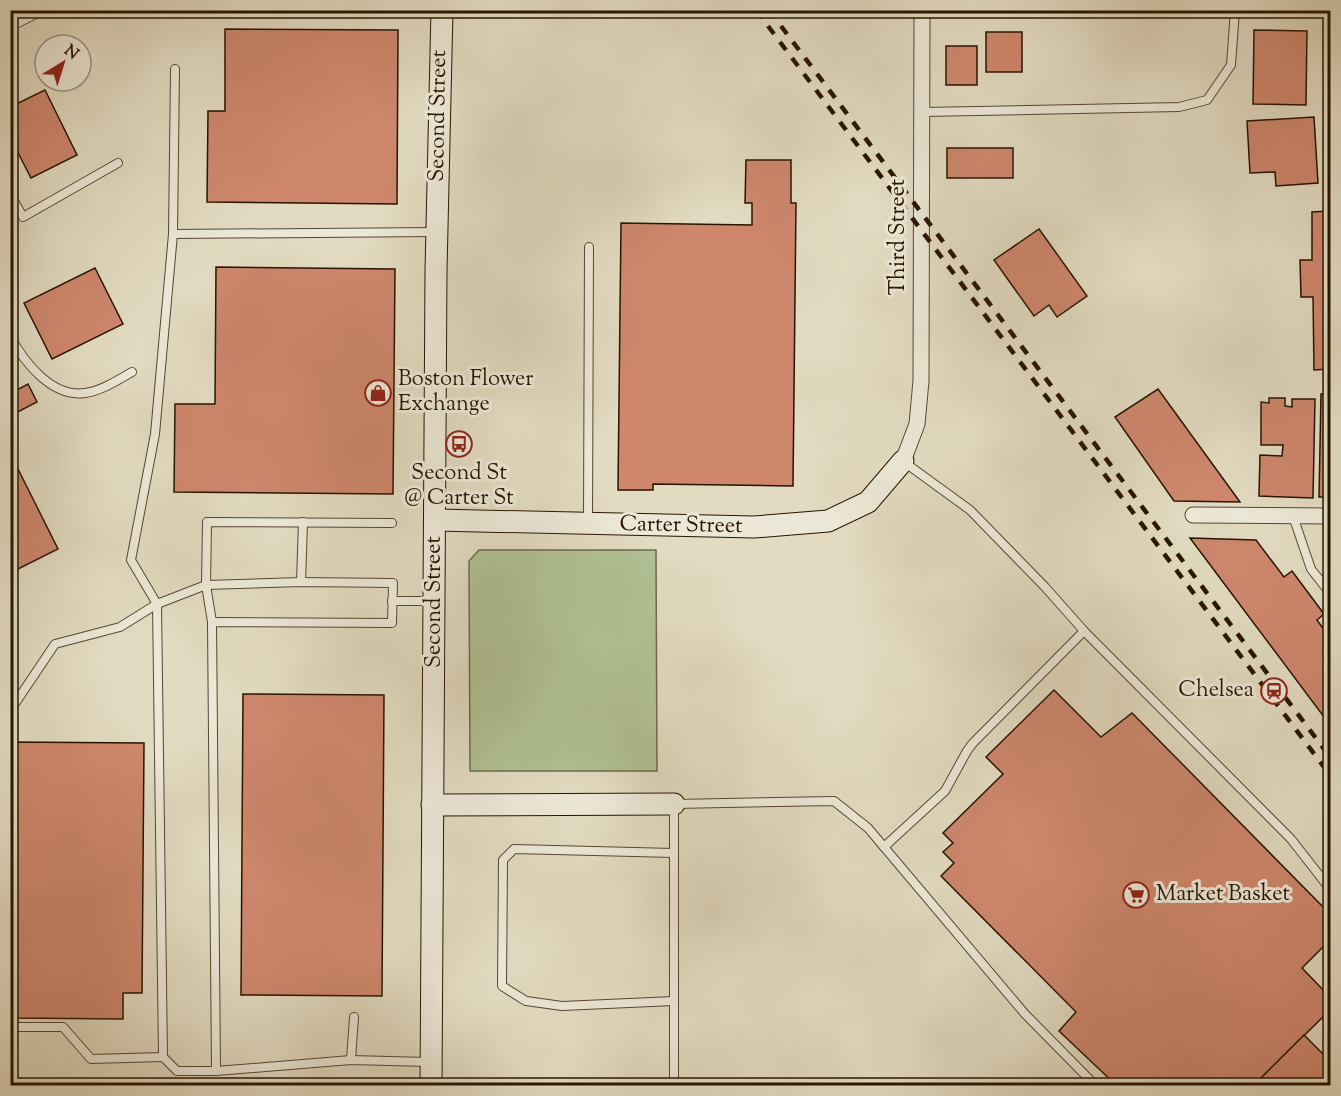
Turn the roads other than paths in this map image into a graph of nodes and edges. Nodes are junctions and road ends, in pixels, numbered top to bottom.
1 (36, 10) edge
2 (442, 10) edge
3 (922, 10) edge
4 (1235, 10) edge
5 (10, 23) edge
6 (175, 69) dead end
7 (922, 112) junction
8 (118, 163) dead end
9 (10, 194) edge
10 (437, 232) junction
11 (173, 234) junction
12 (589, 247) dead end
13 (10, 336) edge
14 (132, 372) dead end
15 (903, 461) junction
16 (1192, 515) dead end
17 (1293, 516) junction
18 (1330, 516) edge
19 (436, 520) junction
20 (303, 522) junction
21 (392, 523) dead end
22 (588, 524) junction
23 (301, 582) junction
24 (206, 585) junction
25 (1330, 593) edge
26 (392, 601) junction
27 (435, 601) junction
28 (157, 604) junction
29 (212, 622) junction
30 (1084, 631) junction
31 (10, 711) edge
32 (674, 804) junction
33 (432, 805) junction
34 (884, 847) junction
35 (674, 853) junction
36 (1330, 889) edge
37 (674, 1001) junction
38 (354, 1017) dead end
39 (10, 1026) edge
40 (163, 1058) junction
41 (351, 1060) junction
42 (431, 1063) junction
43 (216, 1071) junction
44 (431, 1086) edge
45 (674, 1086) edge
46 (1096, 1086) edge

1 - 5 street
2 - 10 main road, Second Street
3 - 7 street, Third Street
4 - 7 lane
6 - 11 lane
7 - 15 street, Third Street
8 - 9 lane
10 - 11 lane
10 - 19 main road, Second Street
11 - 28 lane
12 - 22 lane
13 - 14 lane
15 - 22 main road, Carter Street
15 - 30 lane
16 - 17 street
17 - 18 street
17 - 25 lane
19 - 22 main road, Carter Street
19 - 27 main road, Second Street
20 - 21 lane
20 - 23 lane
20 - 24 lane
23 - 24 lane
23 - 26 lane
24 - 28 lane
24 - 29 lane
26 - 27 lane
26 - 29 lane
27 - 33 main road, Second Street
28 - 31 lane
28 - 40 lane
29 - 43 lane
30 - 34 lane
30 - 36 lane
32 - 33 main road
32 - 34 lane
32 - 35 lane
33 - 42 main road, Second Street
34 - 46 lane
35 - 37 lane
35 - 37 lane
37 - 45 lane
38 - 41 lane
39 - 40 lane
40 - 43 lane
41 - 42 lane
41 - 43 lane
42 - 44 main road, Second Street

